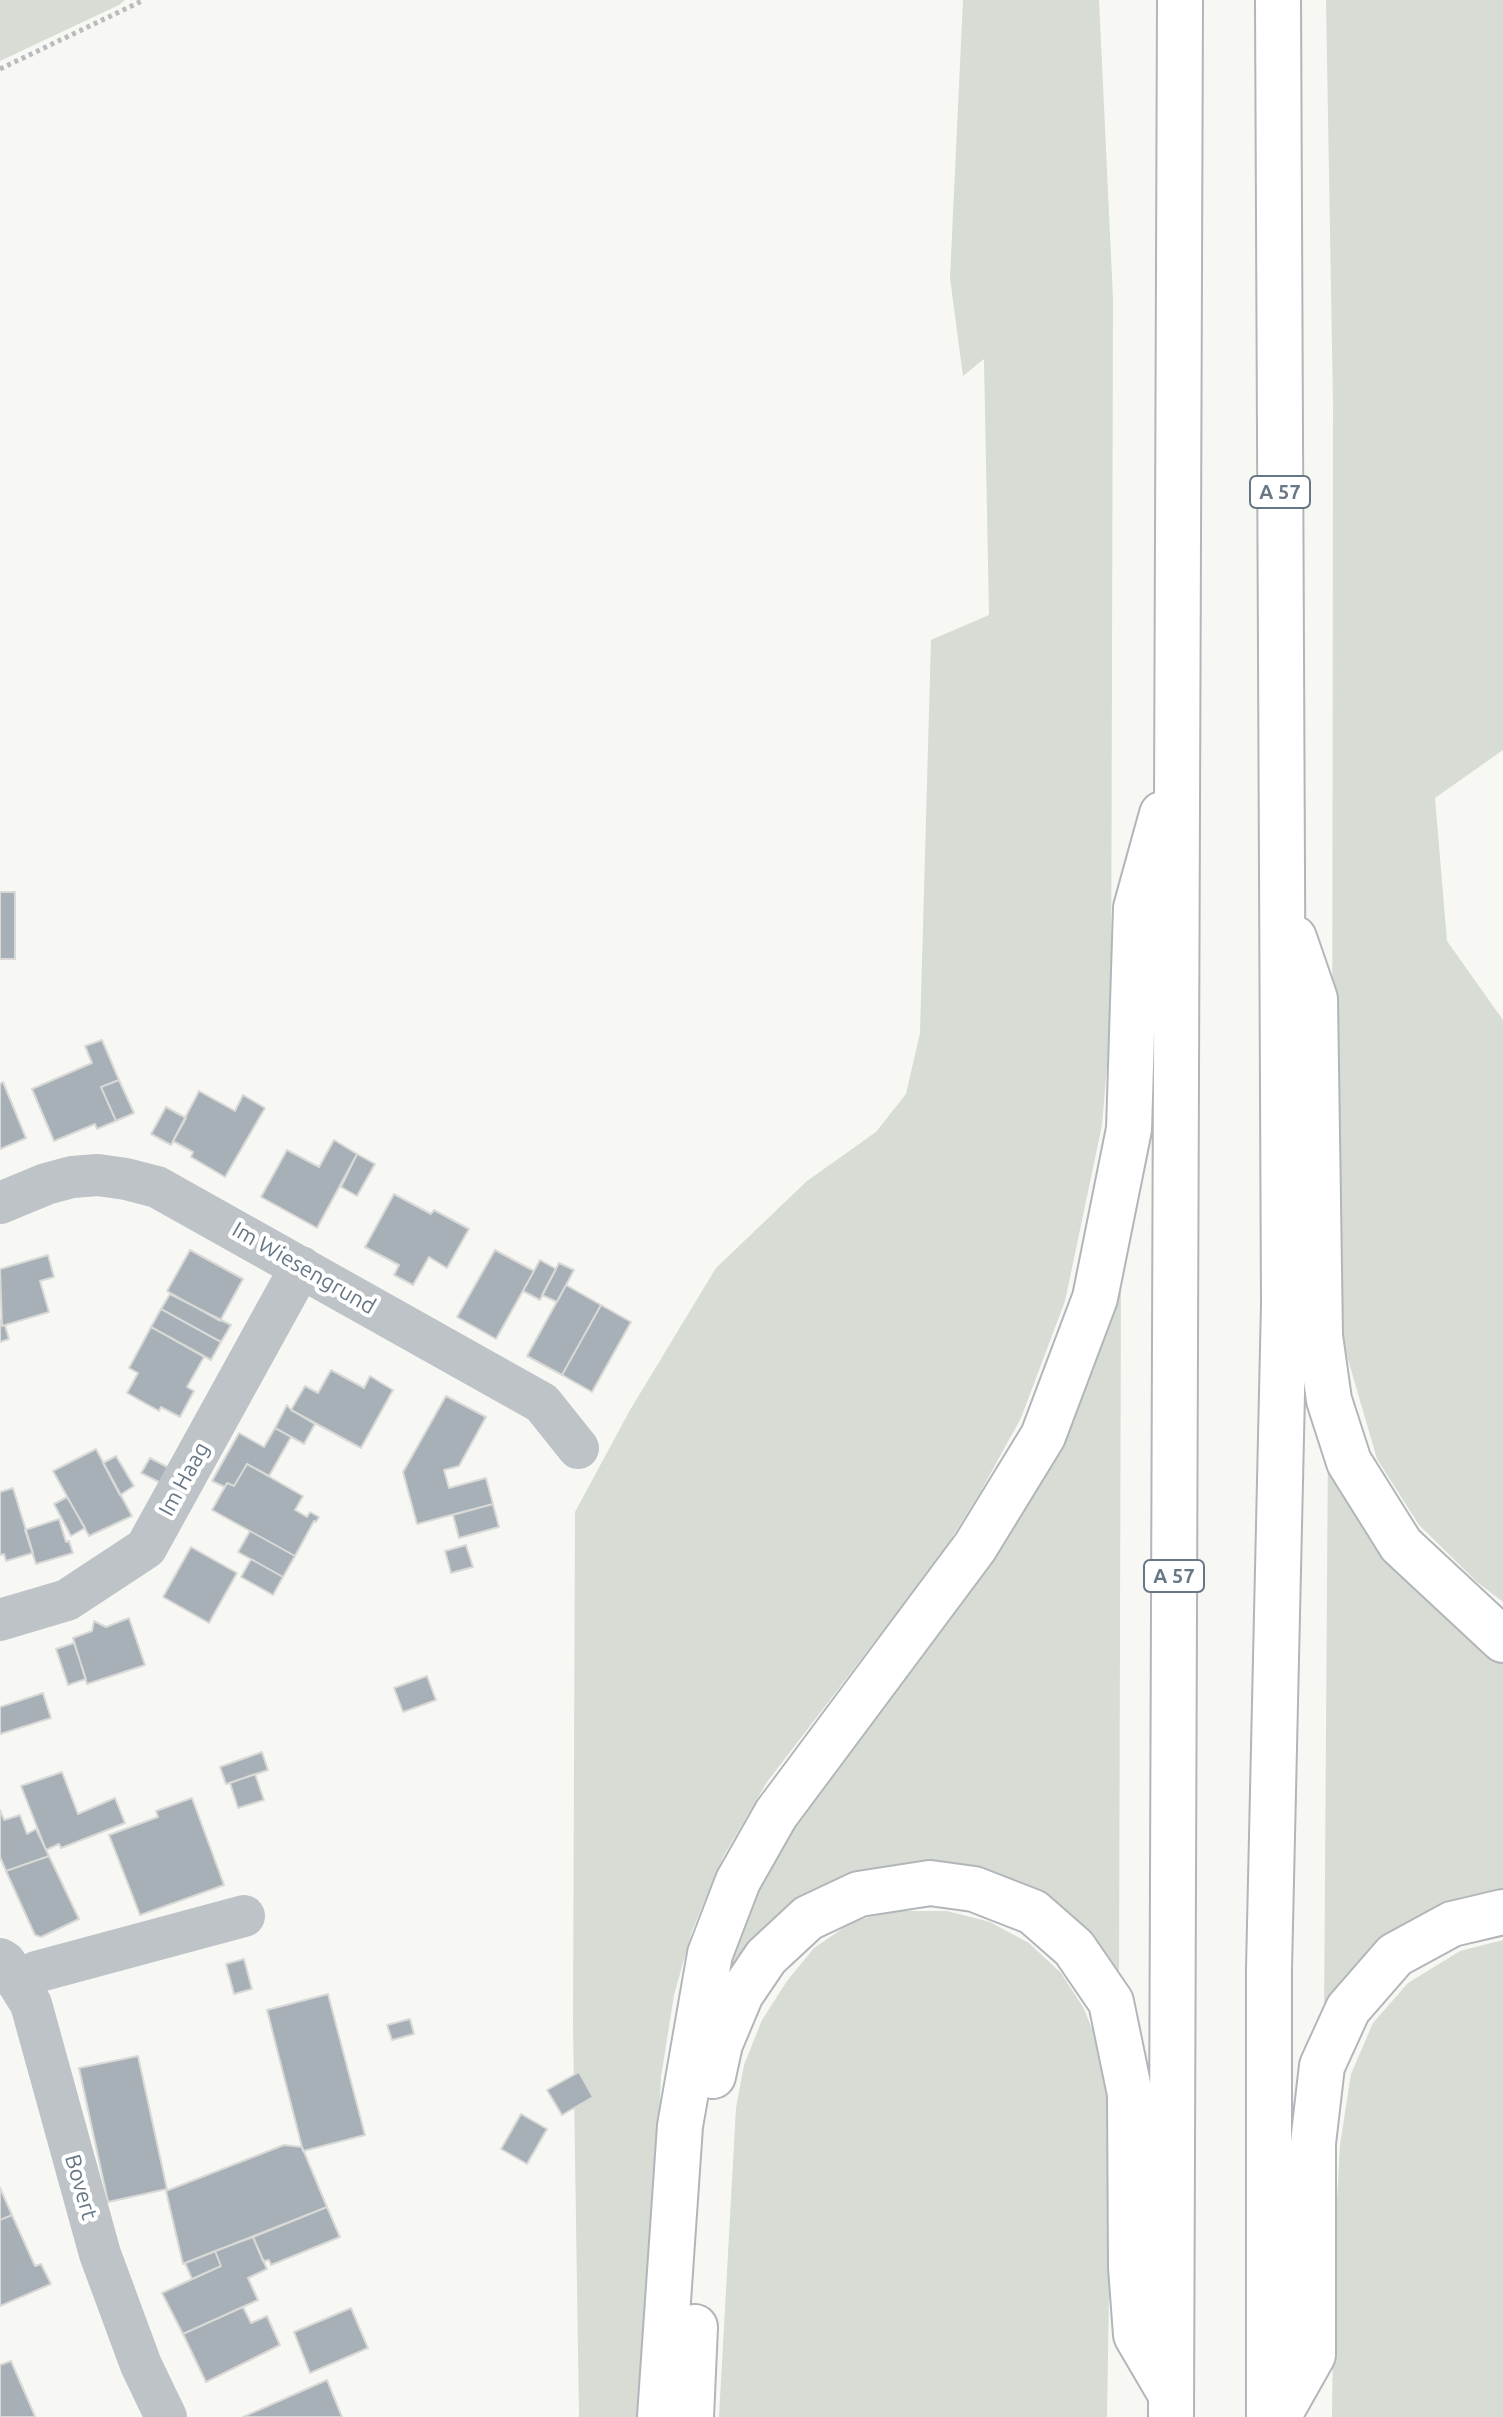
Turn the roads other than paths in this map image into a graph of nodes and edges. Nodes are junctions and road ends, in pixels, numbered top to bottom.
1 (1180, 0) edge
2 (1278, 0) edge
3 (1178, 758) junction
4 (1282, 906) junction
5 (0, 1203) edge
6 (301, 1267) junction
7 (578, 1448) dead end
8 (0, 1620) edge
9 (1503, 1640) edge
10 (1503, 1912) edge
11 (244, 1916) dead end
12 (8, 1971) edge
13 (1171, 2406) edge
14 (166, 2417) edge
15 (660, 2417) edge
16 (691, 2417) edge
17 (1269, 2417) edge
18 (1278, 2417) edge

1 - 3 highway, A 57
2 - 4 highway, A 57
3 - 13 highway, A 57
3 - 15 highway
4 - 9 highway
4 - 17 highway, A 57
5 - 6 street, Im Wiesengrund
6 - 7 street, Im Wiesengrund
6 - 8 street, Im Haag
10 - 18 highway
11 - 12 street
12 - 14 street, Bovert
13 - 16 highway

